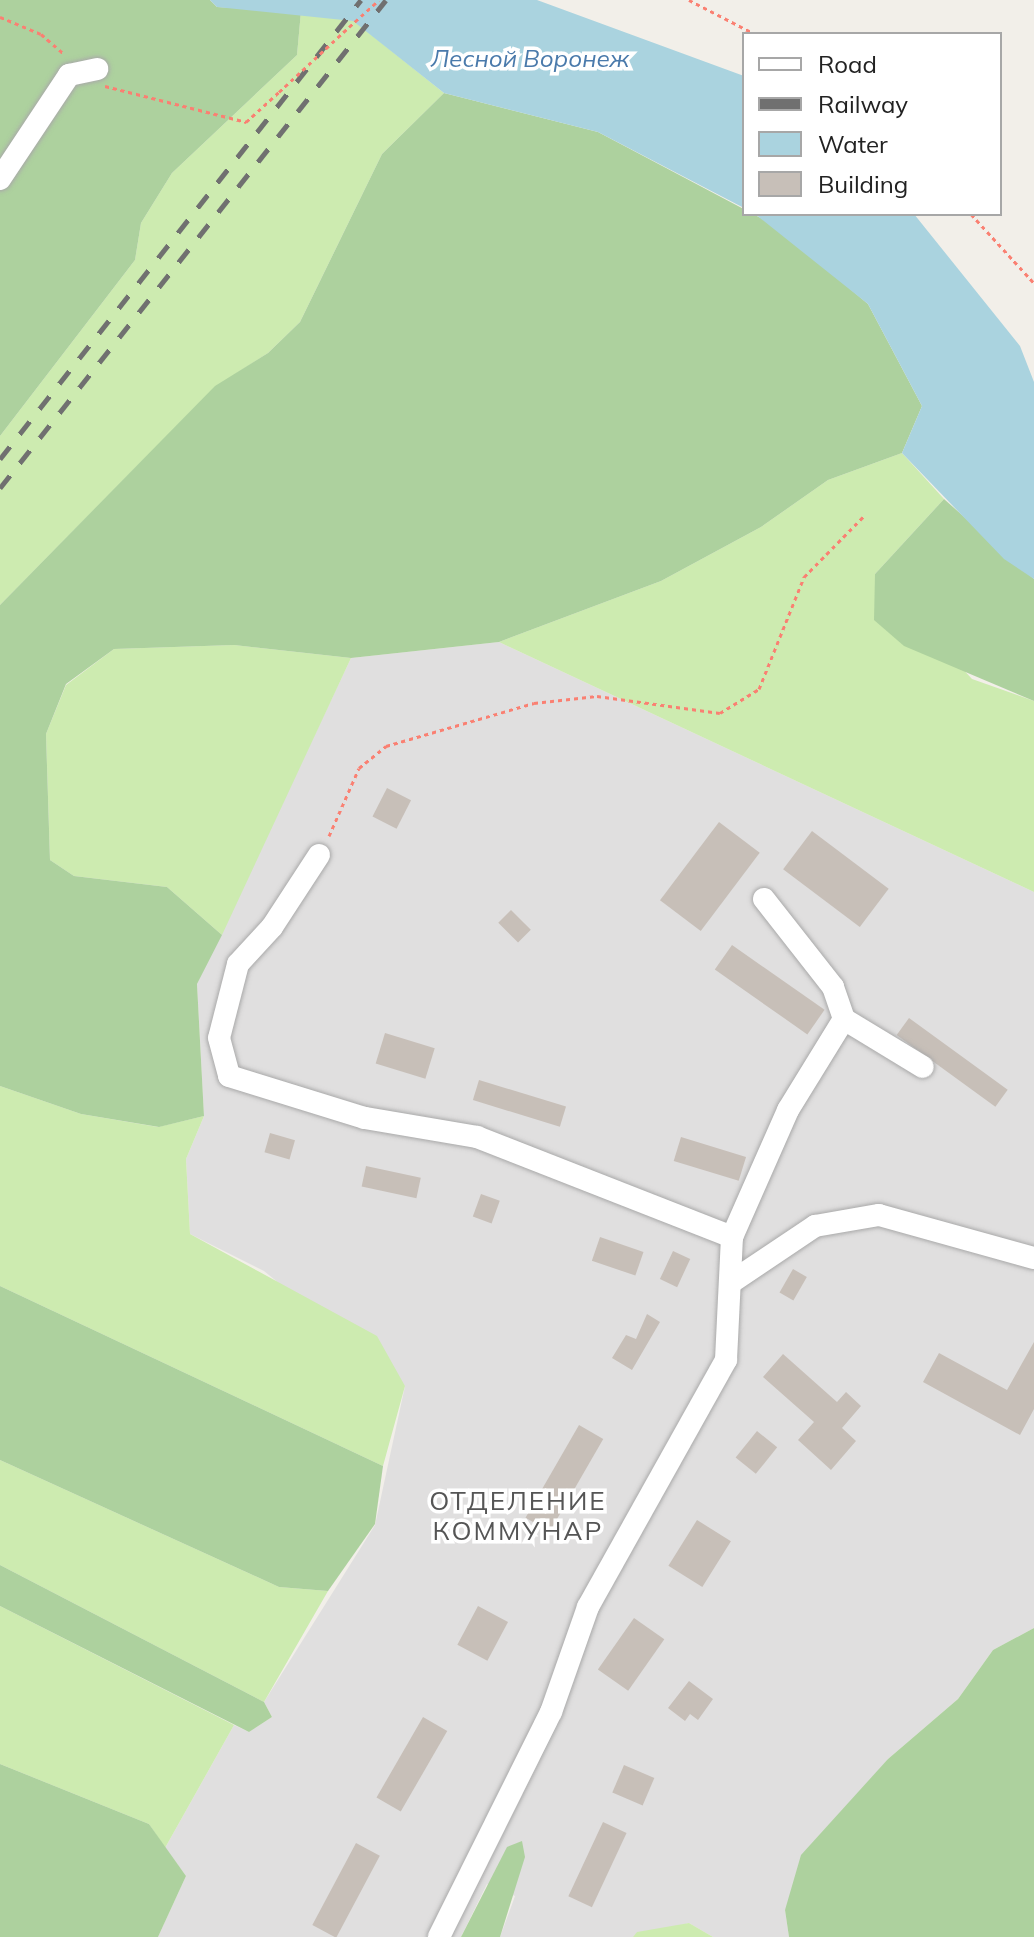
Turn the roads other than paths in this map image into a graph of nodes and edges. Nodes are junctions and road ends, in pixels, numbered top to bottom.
1 (97, 69) dead end
2 (0, 179) edge
3 (319, 855) road end
4 (764, 899) dead end
5 (844, 1019) junction
6 (923, 1067) dead end
7 (732, 1237) junction
8 (1034, 1258) edge
9 (733, 1281) junction
10 (439, 1937) edge

1 - 2 street
3 - 7 street
4 - 5 street
5 - 6 street
5 - 7 street
7 - 9 street
8 - 9 street
9 - 10 street

